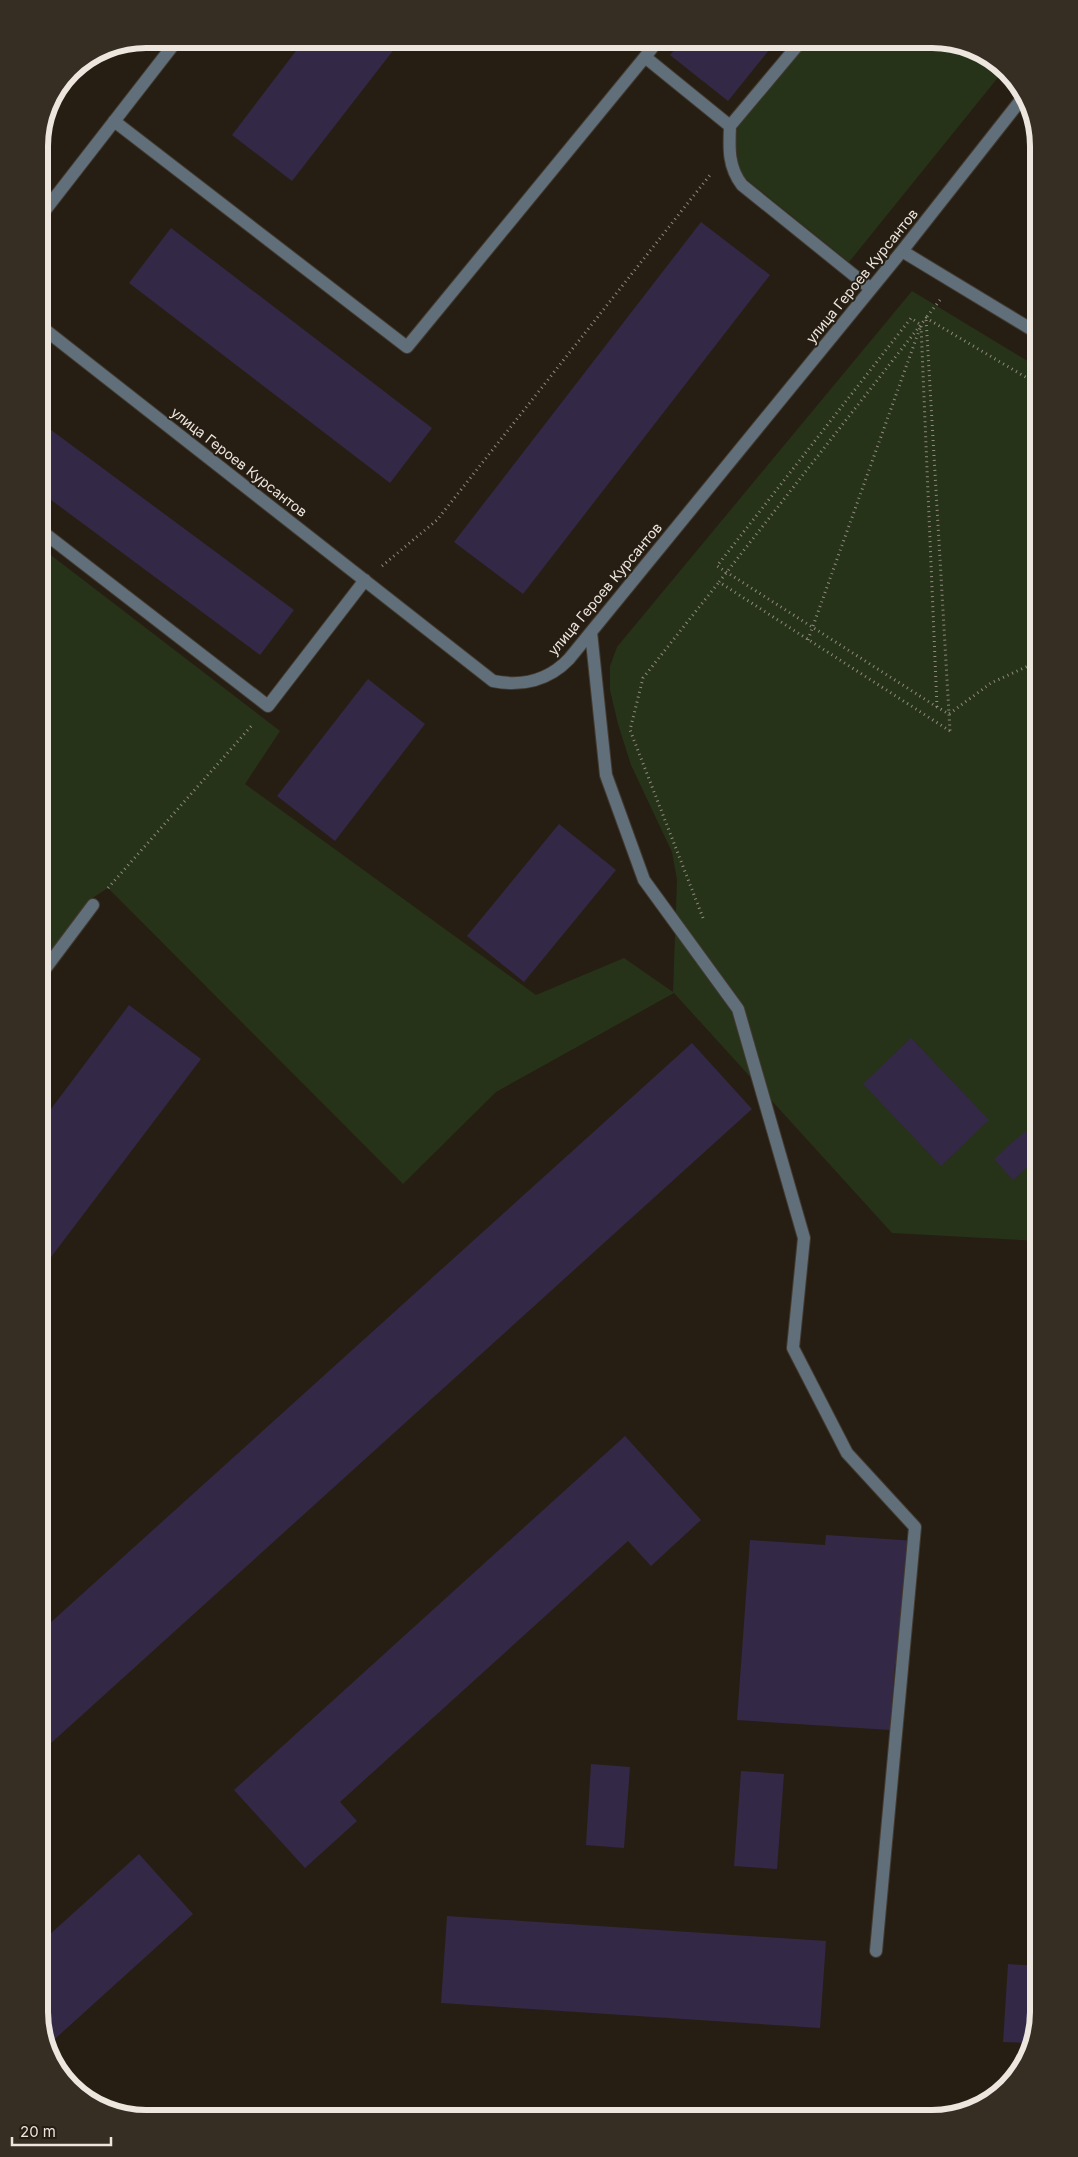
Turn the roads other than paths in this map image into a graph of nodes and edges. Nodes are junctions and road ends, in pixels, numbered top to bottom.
1 (171, 48) edge
2 (652, 48) edge
3 (795, 48) edge
4 (645, 57) junction
5 (1020, 102) edge
6 (114, 121) junction
7 (730, 126) junction
8 (48, 206) edge
9 (902, 252) junction
10 (871, 289) junction
11 (1030, 329) edge
12 (48, 332) edge
13 (48, 536) edge
14 (365, 580) junction
15 (591, 632) junction
16 (93, 905) road end
17 (48, 965) edge
18 (876, 1951) dead end

1 - 6 street
2 - 4 street
3 - 7 street
4 - 6 street
4 - 7 street
5 - 9 street, улица Героев Курсантов
6 - 8 street
7 - 10 street
9 - 10 street, улица Героев Курсантов
9 - 11 street
10 - 15 street, улица Героев Курсантов
12 - 14 street, улица Героев Курсантов
13 - 14 street
14 - 15 street, улица Героев Курсантов
15 - 18 street
16 - 17 street

